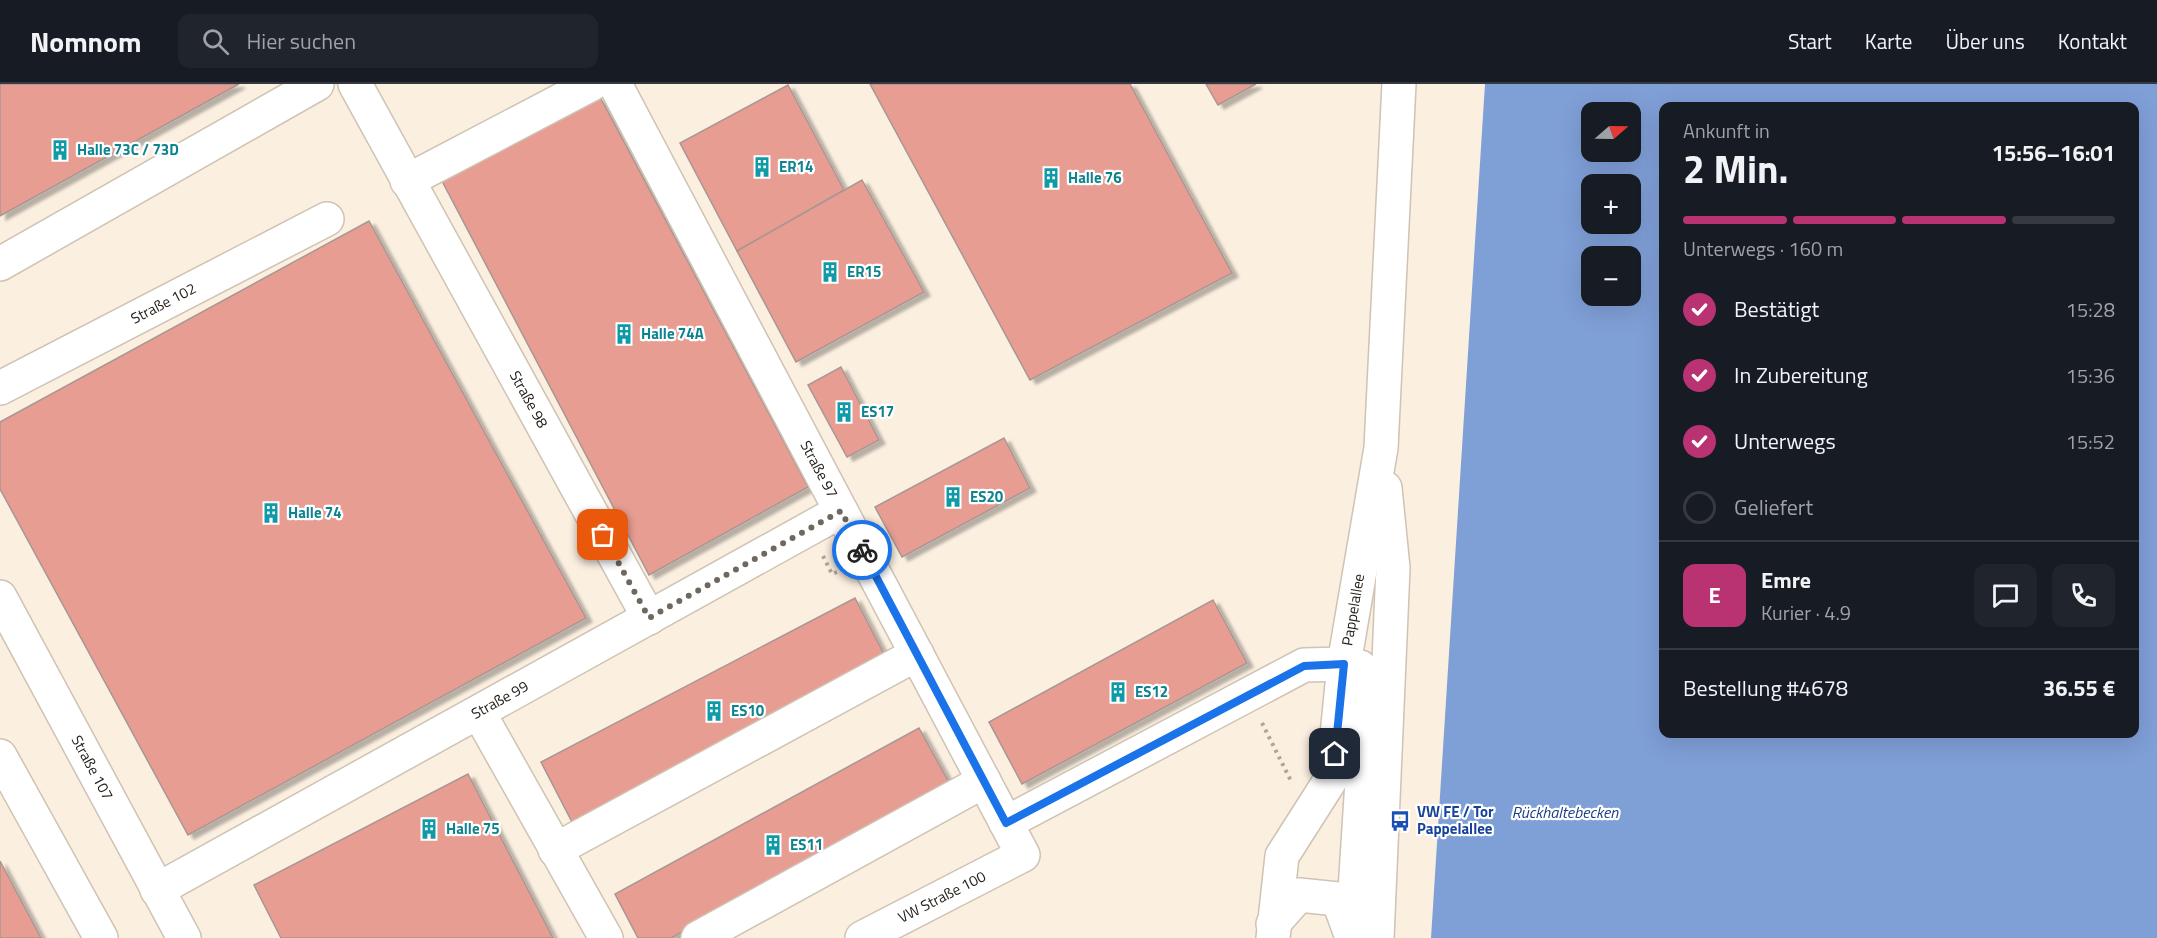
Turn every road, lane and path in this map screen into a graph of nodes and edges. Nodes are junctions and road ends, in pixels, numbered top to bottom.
1 (317, 84) edge
2 (355, 84) edge
3 (592, 84) edge
4 (615, 84) edge
5 (1399, 84) edge
6 (407, 181) junction
7 (327, 219) dead end
8 (0, 264) edge
9 (0, 388) edge
10 (1381, 448) junction
11 (841, 511) junction
12 (0, 597) edge
13 (649, 618) junction
14 (917, 654) junction
15 (1344, 664) junction
16 (479, 713) junction
17 (0, 756) edge
18 (984, 782) junction
19 (1006, 823) junction
20 (555, 850) junction
21 (1023, 855) joint
22 (157, 890) junction
23 (1273, 931) edge
24 (1360, 937) edge
25 (101, 938) edge
26 (184, 938) edge
27 (606, 938) edge
28 (698, 938) edge
29 (862, 938) edge

1 - 8 street
2 - 6 street, Straße 98
3 - 6 street
4 - 11 street, Straße 97
5 - 10 street, Pappelallee
6 - 13 street, Straße 98
7 - 9 street, Straße 102
10 - 15 street, Pappelallee
10 - 24 street, Pappelallee
11 - 13 street, Straße 99
11 - 14 street, Straße 97
12 - 22 street, Straße 107
13 - 16 street, Straße 99
14 - 18 street, Straße 97
14 - 20 street
15 - 19 street
15 - 23 street, Pappelallee
15 - 24 street
16 - 20 street
16 - 22 street, Straße 99
17 - 25 street
18 - 19 street, Straße 97
18 - 28 street
19 - 21 street, Straße 97
20 - 27 street
21 - 29 street, VW Straße 100
22 - 26 street, Straße 107
23 - 24 street

